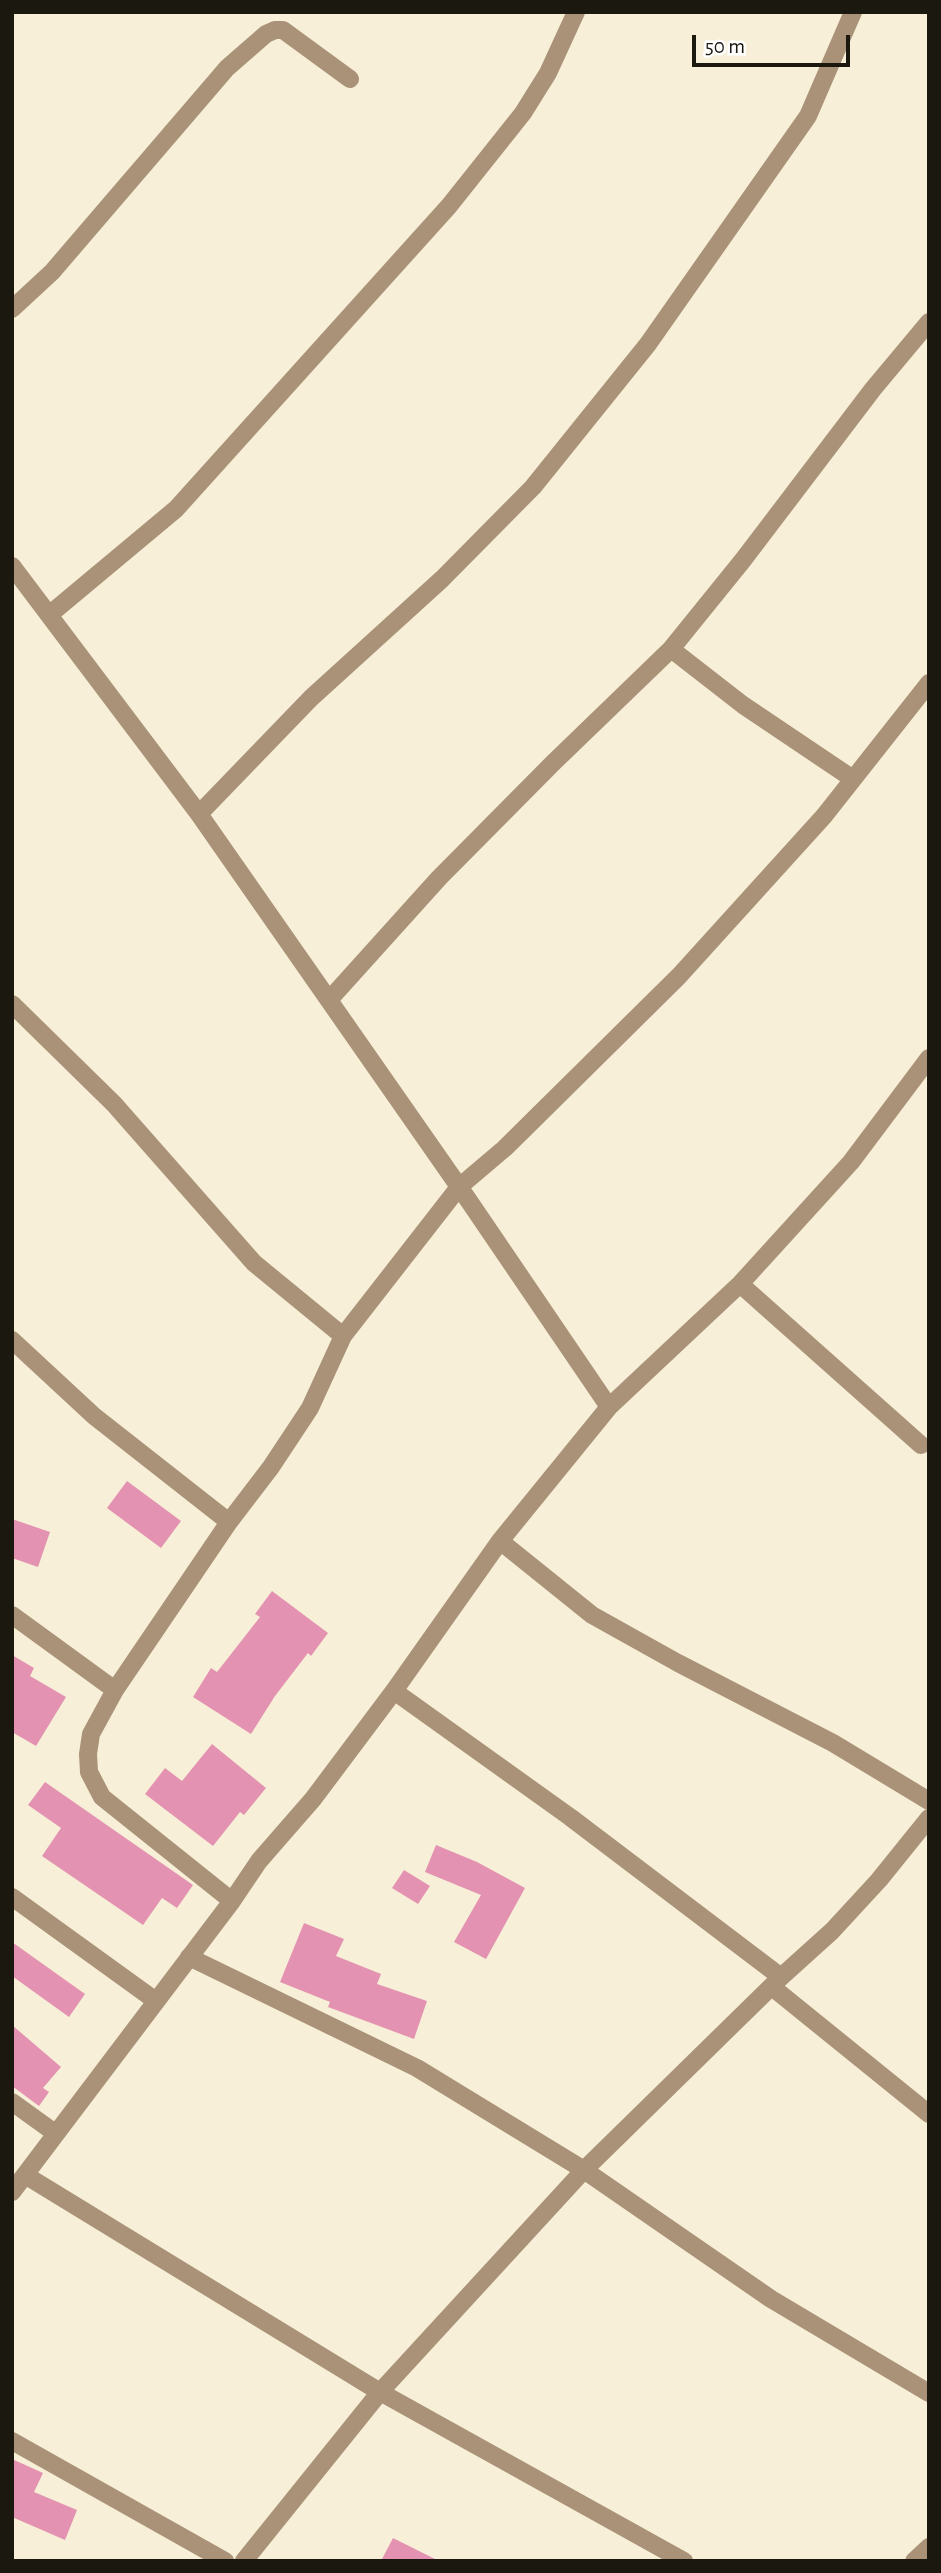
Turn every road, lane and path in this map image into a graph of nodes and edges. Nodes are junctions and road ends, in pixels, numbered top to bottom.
1 (576, 12) edge
2 (853, 12) edge
3 (350, 79) dead end
4 (12, 309) edge
5 (929, 322) edge
6 (12, 566) edge
7 (18, 586) edge
8 (50, 615) junction
9 (671, 649) junction
10 (929, 683) edge
11 (853, 779) junction
12 (199, 814) junction
13 (329, 1000) junction
14 (12, 1004) edge
15 (929, 1058) edge
16 (459, 1187) junction
17 (740, 1284) junction
18 (343, 1336) junction
19 (12, 1340) edge
20 (609, 1407) junction
21 (926, 1445) edge
22 (229, 1522) junction
23 (500, 1541) junction
24 (12, 1615) edge
25 (115, 1690) junction
26 (394, 1691) junction
27 (929, 1801) edge
28 (929, 1818) edge
29 (12, 1897) edge
30 (232, 1901) junction
31 (189, 1957) junction
32 (777, 1982) junction
33 (156, 2001) junction
34 (12, 2102) edge
35 (929, 2114) edge
36 (55, 2133) junction
37 (584, 2170) junction
38 (24, 2175) junction
39 (12, 2192) edge
40 (380, 2392) junction
41 (929, 2393) edge
42 (12, 2441) edge
43 (929, 2547) edge
44 (225, 2561) edge
45 (244, 2561) edge
46 (684, 2561) edge
47 (914, 2561) edge

1 - 8 street
2 - 12 street
3 - 4 street
5 - 9 street
6 - 7 street
7 - 8 street
8 - 12 street
9 - 11 street
9 - 13 street
10 - 11 street
11 - 16 street
12 - 13 street
13 - 16 street
14 - 18 street
15 - 17 street
16 - 18 street
16 - 20 street
17 - 20 street
17 - 21 street
18 - 22 street
19 - 22 street
20 - 23 street
22 - 25 street
23 - 26 street
23 - 27 street
24 - 25 street
25 - 30 street
26 - 30 street
26 - 32 street
28 - 32 street
29 - 33 street
30 - 31 street
31 - 33 street
31 - 37 street
32 - 35 street
32 - 37 street
33 - 36 street
34 - 36 street
36 - 38 street
37 - 40 street
37 - 41 street
38 - 39 street
38 - 40 street
40 - 45 street
40 - 46 street
42 - 44 street
43 - 47 street

